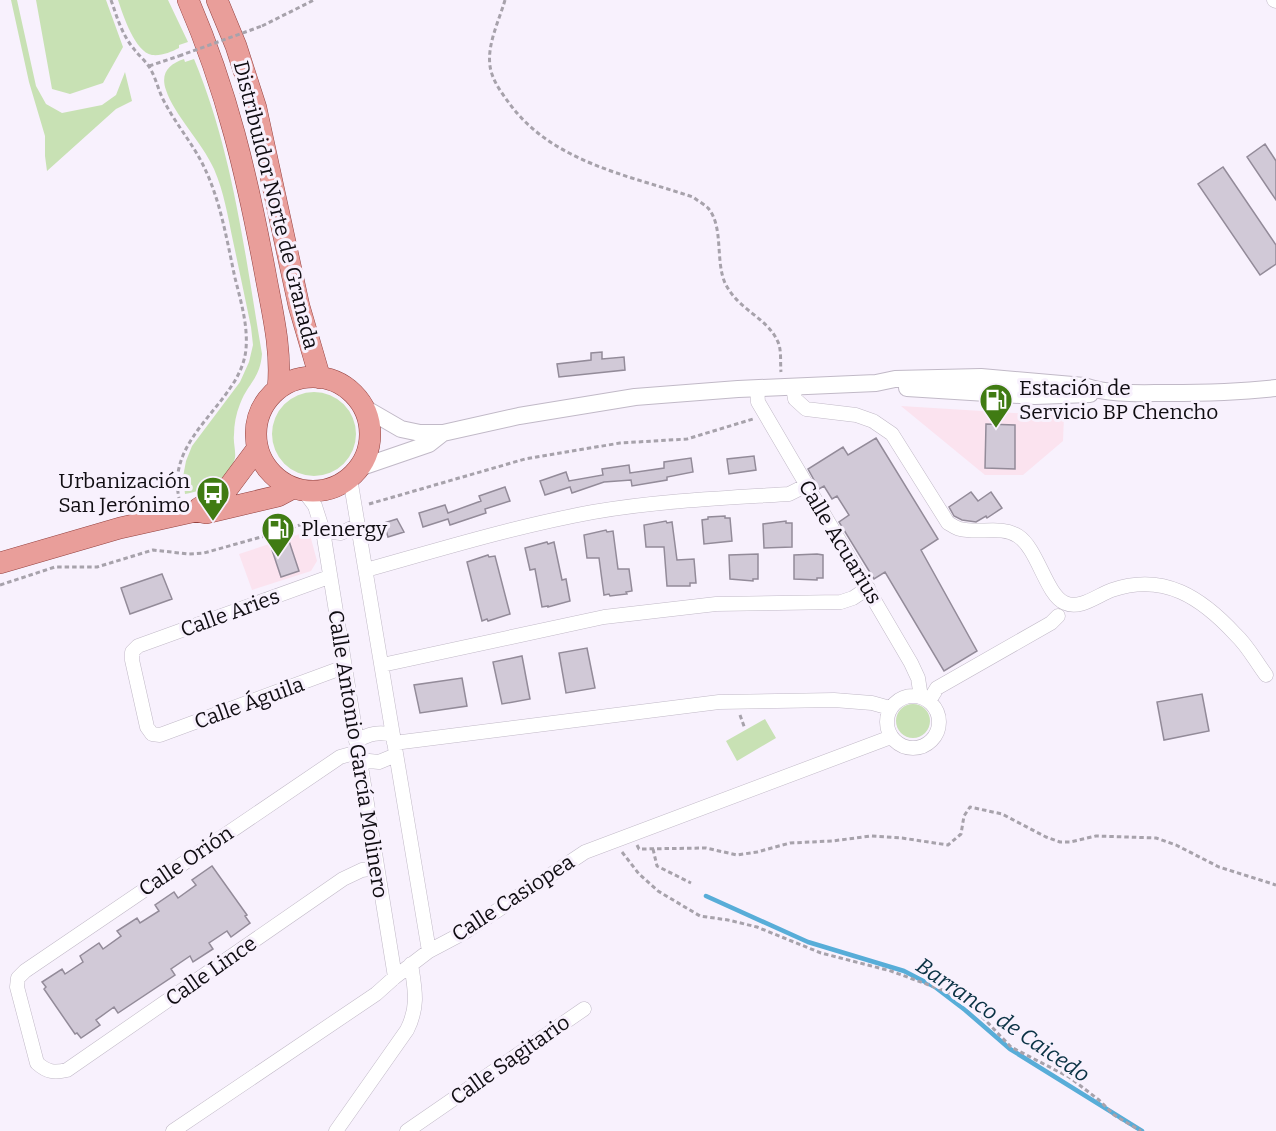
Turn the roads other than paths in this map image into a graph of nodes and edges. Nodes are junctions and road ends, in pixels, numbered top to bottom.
1 (188, 0) edge
2 (217, 0) edge
3 (320, 378) junction
4 (787, 387) junction
5 (757, 388) junction
6 (1276, 388) edge
7 (278, 389) junction
8 (363, 407) junction
9 (443, 433) junction
10 (257, 449) junction
11 (355, 473) junction
12 (807, 485) junction
13 (298, 489) junction
14 (190, 512) junction
15 (358, 525) junction
16 (322, 527) junction
17 (0, 562) edge
18 (366, 570) junction
19 (330, 577) junction
20 (868, 588) junction
21 (1058, 616) dead end
22 (382, 665) junction
23 (344, 668) junction
24 (1266, 675) dead end
25 (925, 699) junction
26 (890, 708) junction
27 (153, 734) joint
28 (891, 737) junction
29 (394, 744) junction
30 (358, 751) junction
31 (377, 868) junction
32 (429, 951) junction
33 (411, 964) junction
34 (394, 977) junction
35 (584, 1010) dead end
36 (45, 1070) joint
37 (173, 1131) edge
38 (336, 1131) edge
39 (407, 1131) edge

1 - 7 main road, Distribuidor Norte de Granada
2 - 3 main road, Distribuidor Norte de Granada
3 - 7 main road
3 - 8 main road
4 - 5 street
4 - 6 street
4 - 24 street
5 - 9 street
5 - 12 street, Calle Acuarius
7 - 10 main road
8 - 9 street
8 - 11 main road
9 - 11 street
10 - 13 main road
10 - 14 main road
11 - 13 main road
11 - 15 street, Calle Antonio García Molinero
12 - 18 street
12 - 20 street, Calle Acuarius
13 - 14 main road
13 - 16 street, Calle Antonio García Molinero
14 - 17 main road
15 - 16 street
15 - 18 street, Calle Antonio García Molinero
16 - 19 street, Calle Antonio García Molinero
18 - 22 street, Calle Antonio García Molinero
19 - 23 street, Calle Antonio García Molinero
19 - 27 street, Calle Aries
20 - 22 street
20 - 25 street, Calle Acuarius
21 - 25 street
22 - 29 street, Calle Antonio García Molinero
23 - 27 street, Calle Águila
23 - 30 street, Calle Antonio García Molinero
25 - 26 street
25 - 28 street
26 - 28 street
26 - 29 street
28 - 32 street, Calle Casiopea
29 - 30 street
29 - 30 street
29 - 32 street, Calle Antonio García Molinero
30 - 31 street, Calle Antonio García Molinero
30 - 36 street, Calle Orión
31 - 34 street, Calle Antonio García Molinero
31 - 36 street, Calle Lince
32 - 33 street, Calle Casiopea
33 - 34 street, Calle Casiopea
33 - 38 street
34 - 37 street, Calle Casiopea
35 - 39 street, Calle Sagitario

